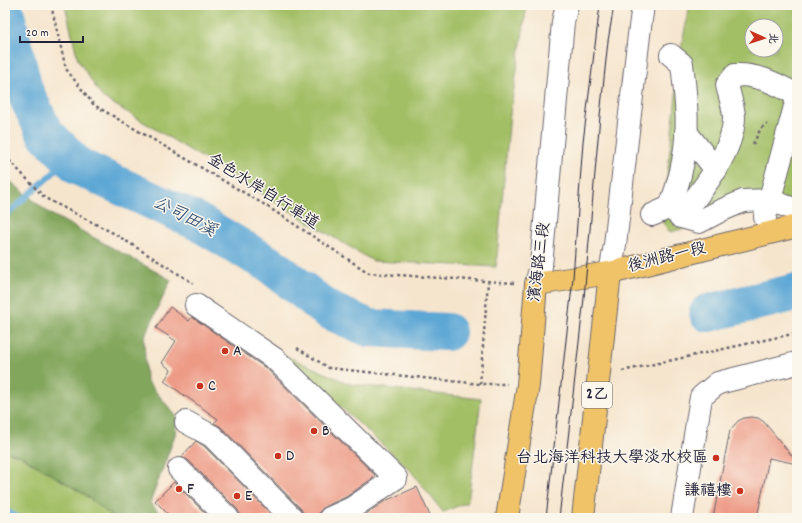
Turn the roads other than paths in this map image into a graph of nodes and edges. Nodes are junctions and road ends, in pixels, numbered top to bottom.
1 (567, 5) edge
2 (643, 5) edge
3 (671, 55) dead end
4 (797, 95) edge
5 (797, 99) edge
6 (686, 132) junction
7 (716, 170) junction
8 (768, 208) junction
9 (796, 210) edge
10 (668, 213) junction
11 (797, 226) edge
12 (610, 273) junction
13 (536, 284) junction
14 (196, 295) road end
15 (797, 363) edge
16 (186, 422) dead end
17 (179, 469) dead end
18 (228, 518) edge
19 (292, 518) edge
20 (330, 518) edge
21 (507, 518) edge
22 (584, 518) edge
23 (682, 518) edge

1 - 13 street, 濱海路三段
2 - 12 street
3 - 6 street
4 - 7 street
5 - 8 street
6 - 7 street
6 - 10 street
7 - 10 street
8 - 9 street
8 - 10 street
11 - 12 main road, 後洲路一段
12 - 13 main road, 後洲路一段
12 - 22 main road, 2乙
13 - 21 main road, 濱海路三段
14 - 20 street
15 - 23 street
16 - 19 street
17 - 18 street

